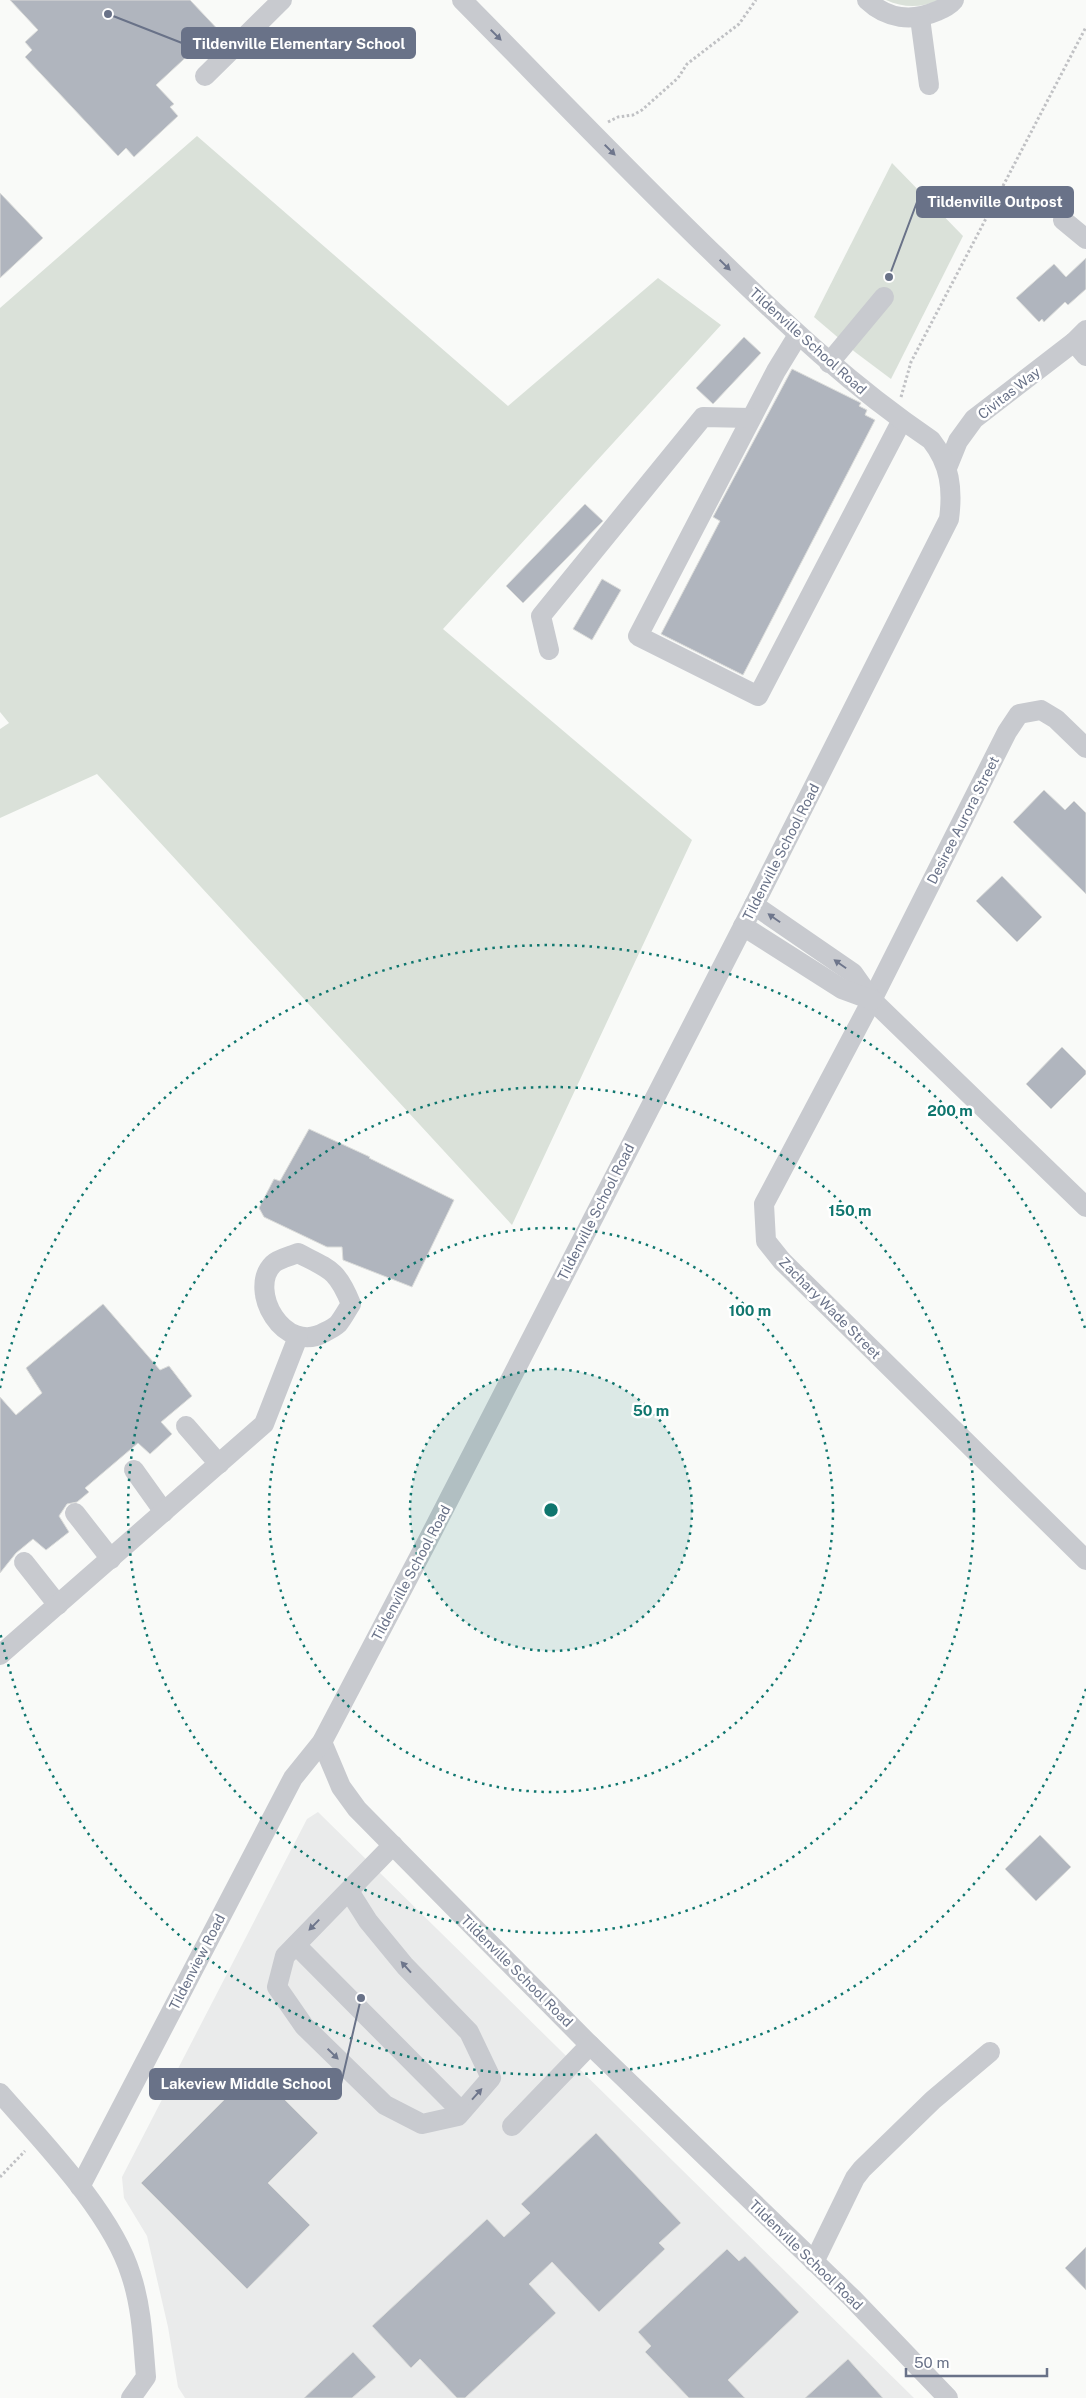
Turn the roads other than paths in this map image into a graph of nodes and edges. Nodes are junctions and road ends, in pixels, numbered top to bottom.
1 (282, 0) edge
2 (462, 0) edge
3 (867, 0) edge
4 (954, 0) edge
5 (920, 18) junction
6 (205, 76) dead end
7 (929, 85) dead end
8 (1063, 220) dead end
9 (1086, 239) edge
10 (884, 297) dead end
11 (796, 333) junction
12 (1082, 343) edge
13 (828, 363) junction
14 (901, 412) junction
15 (751, 418) junction
16 (948, 468) junction
17 (549, 650) dead end
18 (1086, 748) edge
19 (754, 905) junction
20 (744, 926) junction
21 (872, 1000) junction
22 (1086, 1207) edge
23 (298, 1338) junction
24 (186, 1426) dead end
25 (219, 1464) junction
26 (134, 1470) dead end
27 (164, 1512) junction
28 (75, 1513) dead end
29 (111, 1558) junction
30 (1086, 1560) edge
31 (24, 1562) dead end
32 (58, 1605) junction
33 (1, 1651) edge
34 (322, 1742) junction
35 (393, 1845) junction
36 (349, 1891) junction
37 (296, 1945) junction
38 (590, 2045) junction
39 (990, 2052) dead end
40 (0, 2093) edge
41 (462, 2111) junction
42 (512, 2126) dead end
43 (80, 2187) junction
44 (814, 2262) junction
45 (131, 2398) edge
46 (948, 2398) edge

1 - 6 street
2 -> 11 street, Tildenville School Road
3 - 5 street
4 - 5 street
5 - 7 street
8 - 9 street
10 - 13 street
11 - 13 street, Tildenville School Road
11 - 15 street
12 - 16 street, Civitas Way
13 - 14 street, Tildenville School Road
14 - 15 street
14 - 16 street, Tildenville School Road
15 - 17 street
16 - 19 street, Tildenville School Road
18 - 21 street, Desiree Aurora Street
19 - 20 street, Tildenville School Road
21 -> 19 street
20 - 21 street
20 - 34 street, Tildenville School Road
21 - 22 street
21 - 30 street, Zachary Wade Street
23 - 23 street
23 - 25 street
24 - 25 street
25 - 27 street
26 - 27 street
27 - 29 street
28 - 29 street
29 - 32 street
31 - 32 street
32 - 33 street
34 - 35 street, Tildenville School Road
34 - 43 street, Tildenview Road
35 - 36 street
35 - 38 street, Tildenville School Road
36 -> 37 street
41 -> 36 street
37 - 41 street
37 -> 41 street
38 - 42 street
38 - 44 street, Tildenville School Road
39 - 44 street
40 - 43 street
43 - 45 street
44 - 46 street, Tildenville School Road

